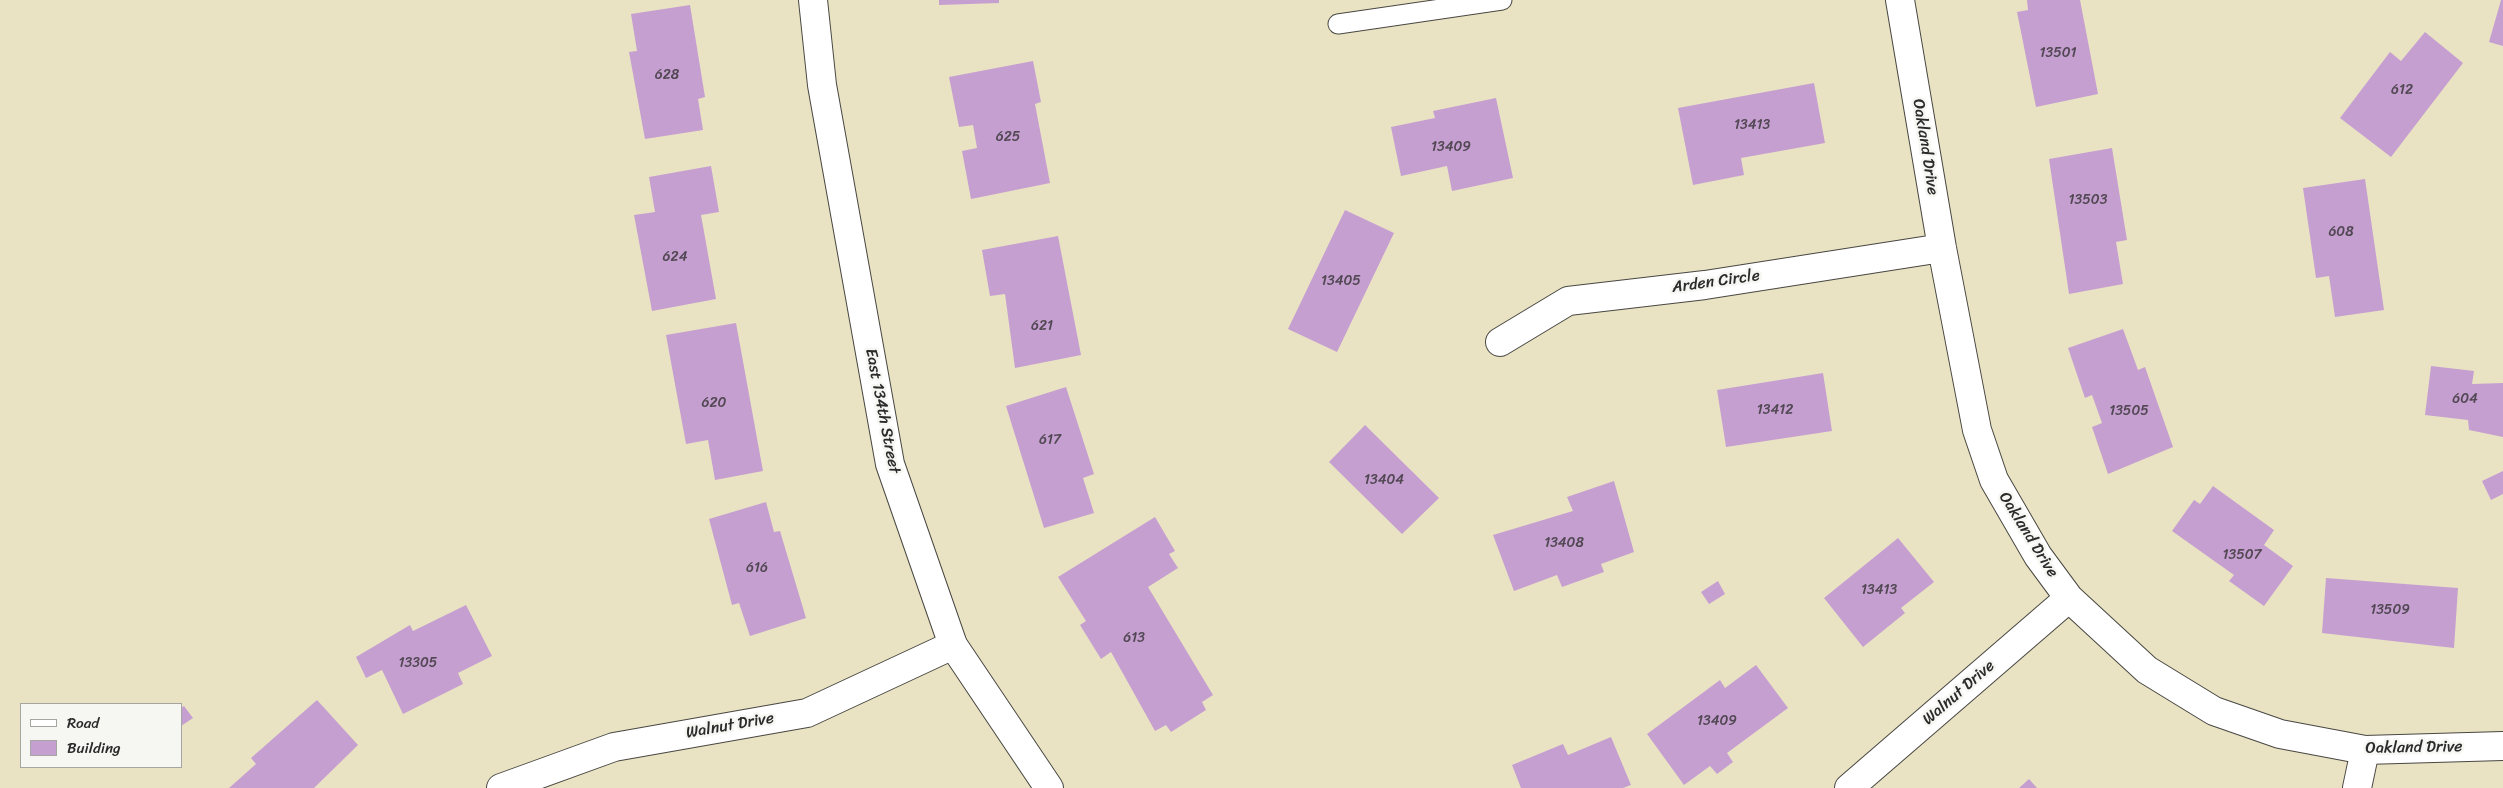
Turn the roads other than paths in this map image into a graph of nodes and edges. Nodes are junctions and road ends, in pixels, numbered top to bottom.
1 (813, 0) edge
2 (1502, 0) edge
3 (1900, 0) edge
4 (1338, 24) dead end
5 (1942, 248) junction
6 (1500, 342) dead end
7 (2069, 598) junction
8 (953, 645) junction
9 (2503, 746) edge
10 (2365, 750) junction
11 (501, 788) edge
12 (1049, 788) edge
13 (1849, 788) edge
14 (2357, 788) edge

1 - 8 street, East 134th Street
2 - 4 lane
3 - 5 street, Oakland Drive
5 - 6 street, Arden Circle
5 - 7 street, Oakland Drive
7 - 10 street, Oakland Drive
7 - 13 street, Walnut Drive
8 - 11 street, Walnut Drive
8 - 12 street, East 134th Street
9 - 10 street, Oakland Drive
10 - 14 street

